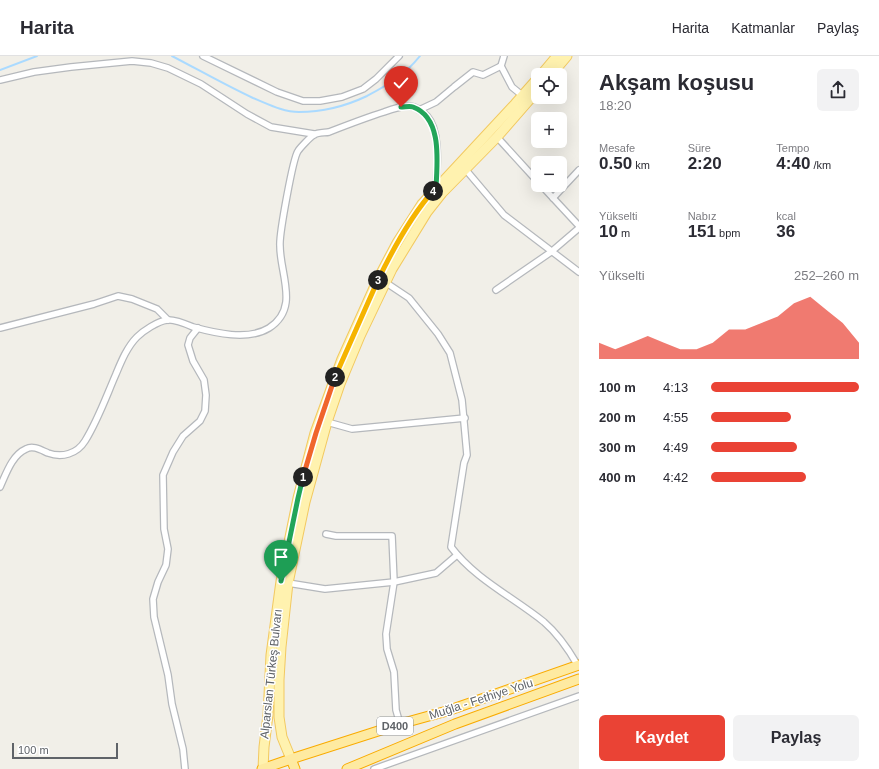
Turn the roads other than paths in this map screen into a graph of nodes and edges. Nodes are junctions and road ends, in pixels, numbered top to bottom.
1 (203, 56) edge
2 (504, 56) edge
3 (557, 56) edge
4 (567, 56) edge
5 (397, 57) edge
6 (501, 66) junction
7 (547, 68) edge
8 (557, 68) edge
9 (0, 80) edge
10 (531, 86) edge
11 (523, 96) junction
12 (531, 98) edge
13 (419, 110) junction
14 (314, 134) junction
15 (497, 137) junction
16 (466, 170) junction
17 (579, 170) edge
18 (531, 174) edge
19 (436, 188) junction
20 (547, 192) edge
21 (553, 198) junction
22 (579, 227) edge
23 (551, 252) junction
24 (579, 272) edge
25 (385, 282) junction
26 (496, 290) dead end
27 (168, 320) junction
28 (0, 328) edge
29 (198, 328) junction
30 (465, 418) junction
31 (327, 422) junction
32 (0, 487) edge
33 (326, 534) dead end
34 (456, 555) junction
35 (394, 582) junction
36 (288, 583) junction
37 (578, 665) edge
38 (579, 679) edge
39 (579, 696) edge
40 (400, 724) junction
41 (291, 759) junction
42 (185, 769) edge
43 (263, 769) edge
44 (295, 769) edge
45 (347, 769) edge
46 (374, 769) edge

1 - 5 street
2 - 6 street
3 - 7 main road
4 - 8 main road
6 - 11 street
6 - 13 street
9 - 14 street
10 - 11 main road, Alparslan Türkeş Bulvarı
11 - 19 main road, Alparslan Türkeş Bulvarı
12 - 15 main road, Alparslan Türkeş Bulvarı
13 - 14 street
13 - 19 street
14 - 29 street
15 - 16 main road, Alparslan Türkeş Bulvarı
15 - 18 street
16 - 23 street
16 - 25 main road, Alparslan Türkeş Bulvarı
17 - 21 street
19 - 43 main road, Alparslan Türkeş Bulvarı
20 - 21 street
21 - 22 street
22 - 23 street
23 - 24 street
23 - 26 street
25 - 30 street
25 - 31 main road, Alparslan Türkeş Bulvarı
27 - 28 street
27 - 29 street
27 - 32 street
29 - 42 street
30 - 31 street
30 - 34 street
31 - 36 main road, Alparslan Türkeş Bulvarı
33 - 35 street
34 - 35 street
34 - 37 street
35 - 36 street
35 - 40 street
36 - 41 main road, Alparslan Türkeş Bulvarı
37 - 40 highway, Muğla - Fethiye Yolu / D400
38 - 45 highway, Muğla - Fethiye Yolu / D400
39 - 46 street
40 - 41 highway, Muğla - Fethiye Yolu / D400
41 - 43 highway, D400
41 - 44 highway

